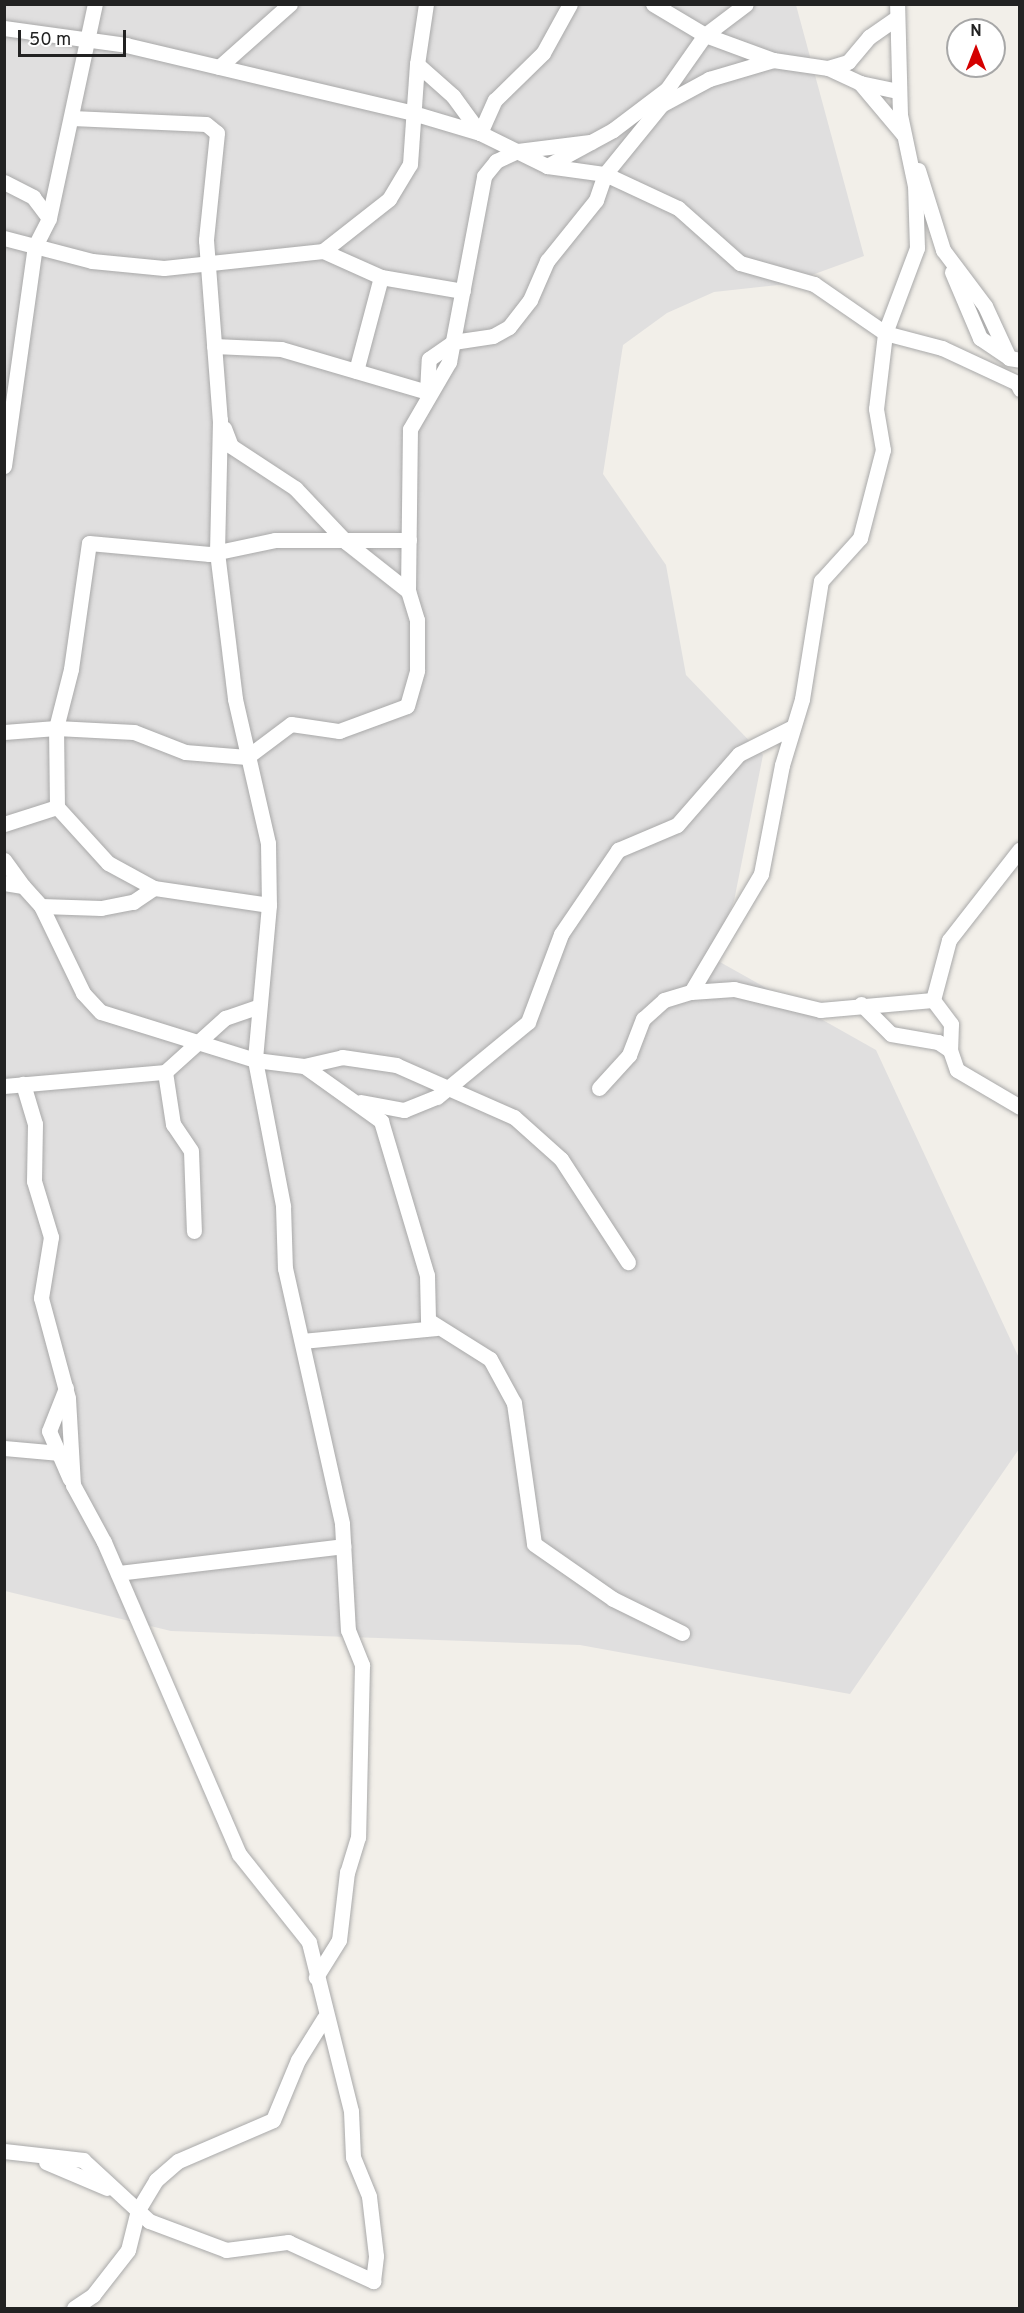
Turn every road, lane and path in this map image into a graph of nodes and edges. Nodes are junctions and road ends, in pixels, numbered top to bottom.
1 (95, 4) edge
2 (290, 4) edge
3 (426, 4) edge
4 (570, 4) edge
5 (652, 4) edge
6 (746, 4) edge
7 (896, 11) edge
8 (4, 28) edge
9 (705, 35) junction
10 (89, 41) junction
11 (772, 60) junction
12 (417, 64) junction
13 (219, 67) junction
14 (828, 68) junction
15 (860, 84) junction
16 (898, 91) junction
17 (413, 113) junction
18 (72, 118) junction
19 (480, 133) junction
20 (904, 136) junction
21 (590, 142) junction
22 (517, 151) junction
23 (546, 166) junction
24 (606, 174) junction
25 (4, 182) edge
26 (49, 218) junction
27 (4, 238) edge
28 (35, 246) junction
29 (323, 251) junction
30 (207, 262) junction
31 (381, 277) junction
32 (463, 291) junction
33 (885, 333) junction
34 (453, 342) junction
35 (214, 346) junction
36 (4, 356) edge
37 (1014, 359) edge
38 (20, 362) junction
39 (357, 371) junction
40 (1019, 385) edge
41 (427, 392) junction
42 (220, 420) junction
43 (4, 466) edge
44 (409, 540) junction
45 (346, 542) junction
46 (217, 552) junction
47 (408, 591) junction
48 (56, 728) junction
49 (791, 728) junction
50 (4, 732) edge
51 (247, 757) junction
52 (57, 807) junction
53 (4, 824) edge
54 (1020, 849) edge
55 (4, 860) edge
56 (4, 883) edge
57 (23, 886) junction
58 (154, 888) junction
59 (268, 905) junction
60 (41, 906) junction
61 (691, 992) junction
62 (933, 1000) junction
63 (861, 1004) junction
64 (259, 1006) junction
65 (196, 1044) junction
66 (950, 1050) junction
67 (255, 1060) junction
68 (304, 1066) junction
69 (165, 1072) junction
70 (23, 1084) junction
71 (449, 1084) junction
72 (4, 1086) edge
73 (599, 1088) dead end
74 (361, 1102) junction
75 (1020, 1107) edge
76 (194, 1232) dead end
77 (628, 1262) dead end
78 (436, 1328) junction
79 (302, 1341) junction
80 (66, 1387) junction
81 (4, 1448) edge
82 (60, 1453) junction
83 (73, 1485) junction
84 (343, 1546) junction
85 (118, 1573) junction
86 (682, 1633) dead end
87 (316, 1977) junction
88 (324, 2018) junction
89 (4, 2151) edge
90 (121, 2193) junction
91 (147, 2196) junction
92 (138, 2210) junction
93 (74, 2308) edge

1 - 10 street
2 - 13 street
3 - 12 street
4 - 19 street
5 - 9 street
6 - 9 street
7 - 14 street
7 - 16 street
8 - 10 street
9 - 11 street
9 - 21 street
10 - 13 street
10 - 18 street
11 - 14 street
11 - 24 street
12 - 17 street
12 - 19 street
13 - 17 street
14 - 15 street
15 - 16 street
15 - 20 street
16 - 20 street
17 - 19 street
17 - 29 street
18 - 26 street
18 - 30 street
19 - 22 street
20 - 33 street
20 - 37 street
21 - 22 street
21 - 23 street
22 - 23 street
22 - 32 street
23 - 24 street
24 - 33 street
24 - 34 street
25 - 26 street
26 - 28 street
27 - 28 street
28 - 30 street
28 - 38 street
29 - 30 street
29 - 31 street
30 - 35 street
31 - 32 street
31 - 39 street
32 - 34 street
33 - 40 street
33 - 49 street
34 - 41 street
35 - 39 street
35 - 42 street
36 - 38 street
37 - 40 street
38 - 43 street
39 - 41 street
41 - 44 street
42 - 45 street
42 - 46 street
44 - 45 street
44 - 47 street
45 - 46 street
45 - 47 street
46 - 48 street
46 - 51 street
47 - 51 street
48 - 50 street
48 - 51 street
48 - 52 street
49 - 61 street
49 - 71 street
51 - 59 street
52 - 53 street
52 - 58 street
54 - 62 street
55 - 57 street
56 - 57 street
57 - 60 street
58 - 59 street
58 - 60 street
59 - 64 street
60 - 65 street
61 - 63 street
61 - 73 street
62 - 63 street
62 - 66 street
63 - 66 street
64 - 65 street
64 - 67 street
65 - 67 street
65 - 69 street
66 - 75 street
67 - 68 street
67 - 79 street
68 - 71 street
68 - 74 street
69 - 70 street
69 - 76 street
70 - 72 street
70 - 80 street
71 - 74 street
71 - 77 street
74 - 78 street
78 - 79 street
78 - 86 street
79 - 84 street
80 - 82 street
80 - 83 street
81 - 82 street
82 - 83 street
83 - 85 street
84 - 85 street
84 - 87 street
85 - 87 street
87 - 88 street
88 - 91 street
88 - 92 street
89 - 90 street
90 - 91 street
90 - 92 street
91 - 92 street
92 - 93 street

